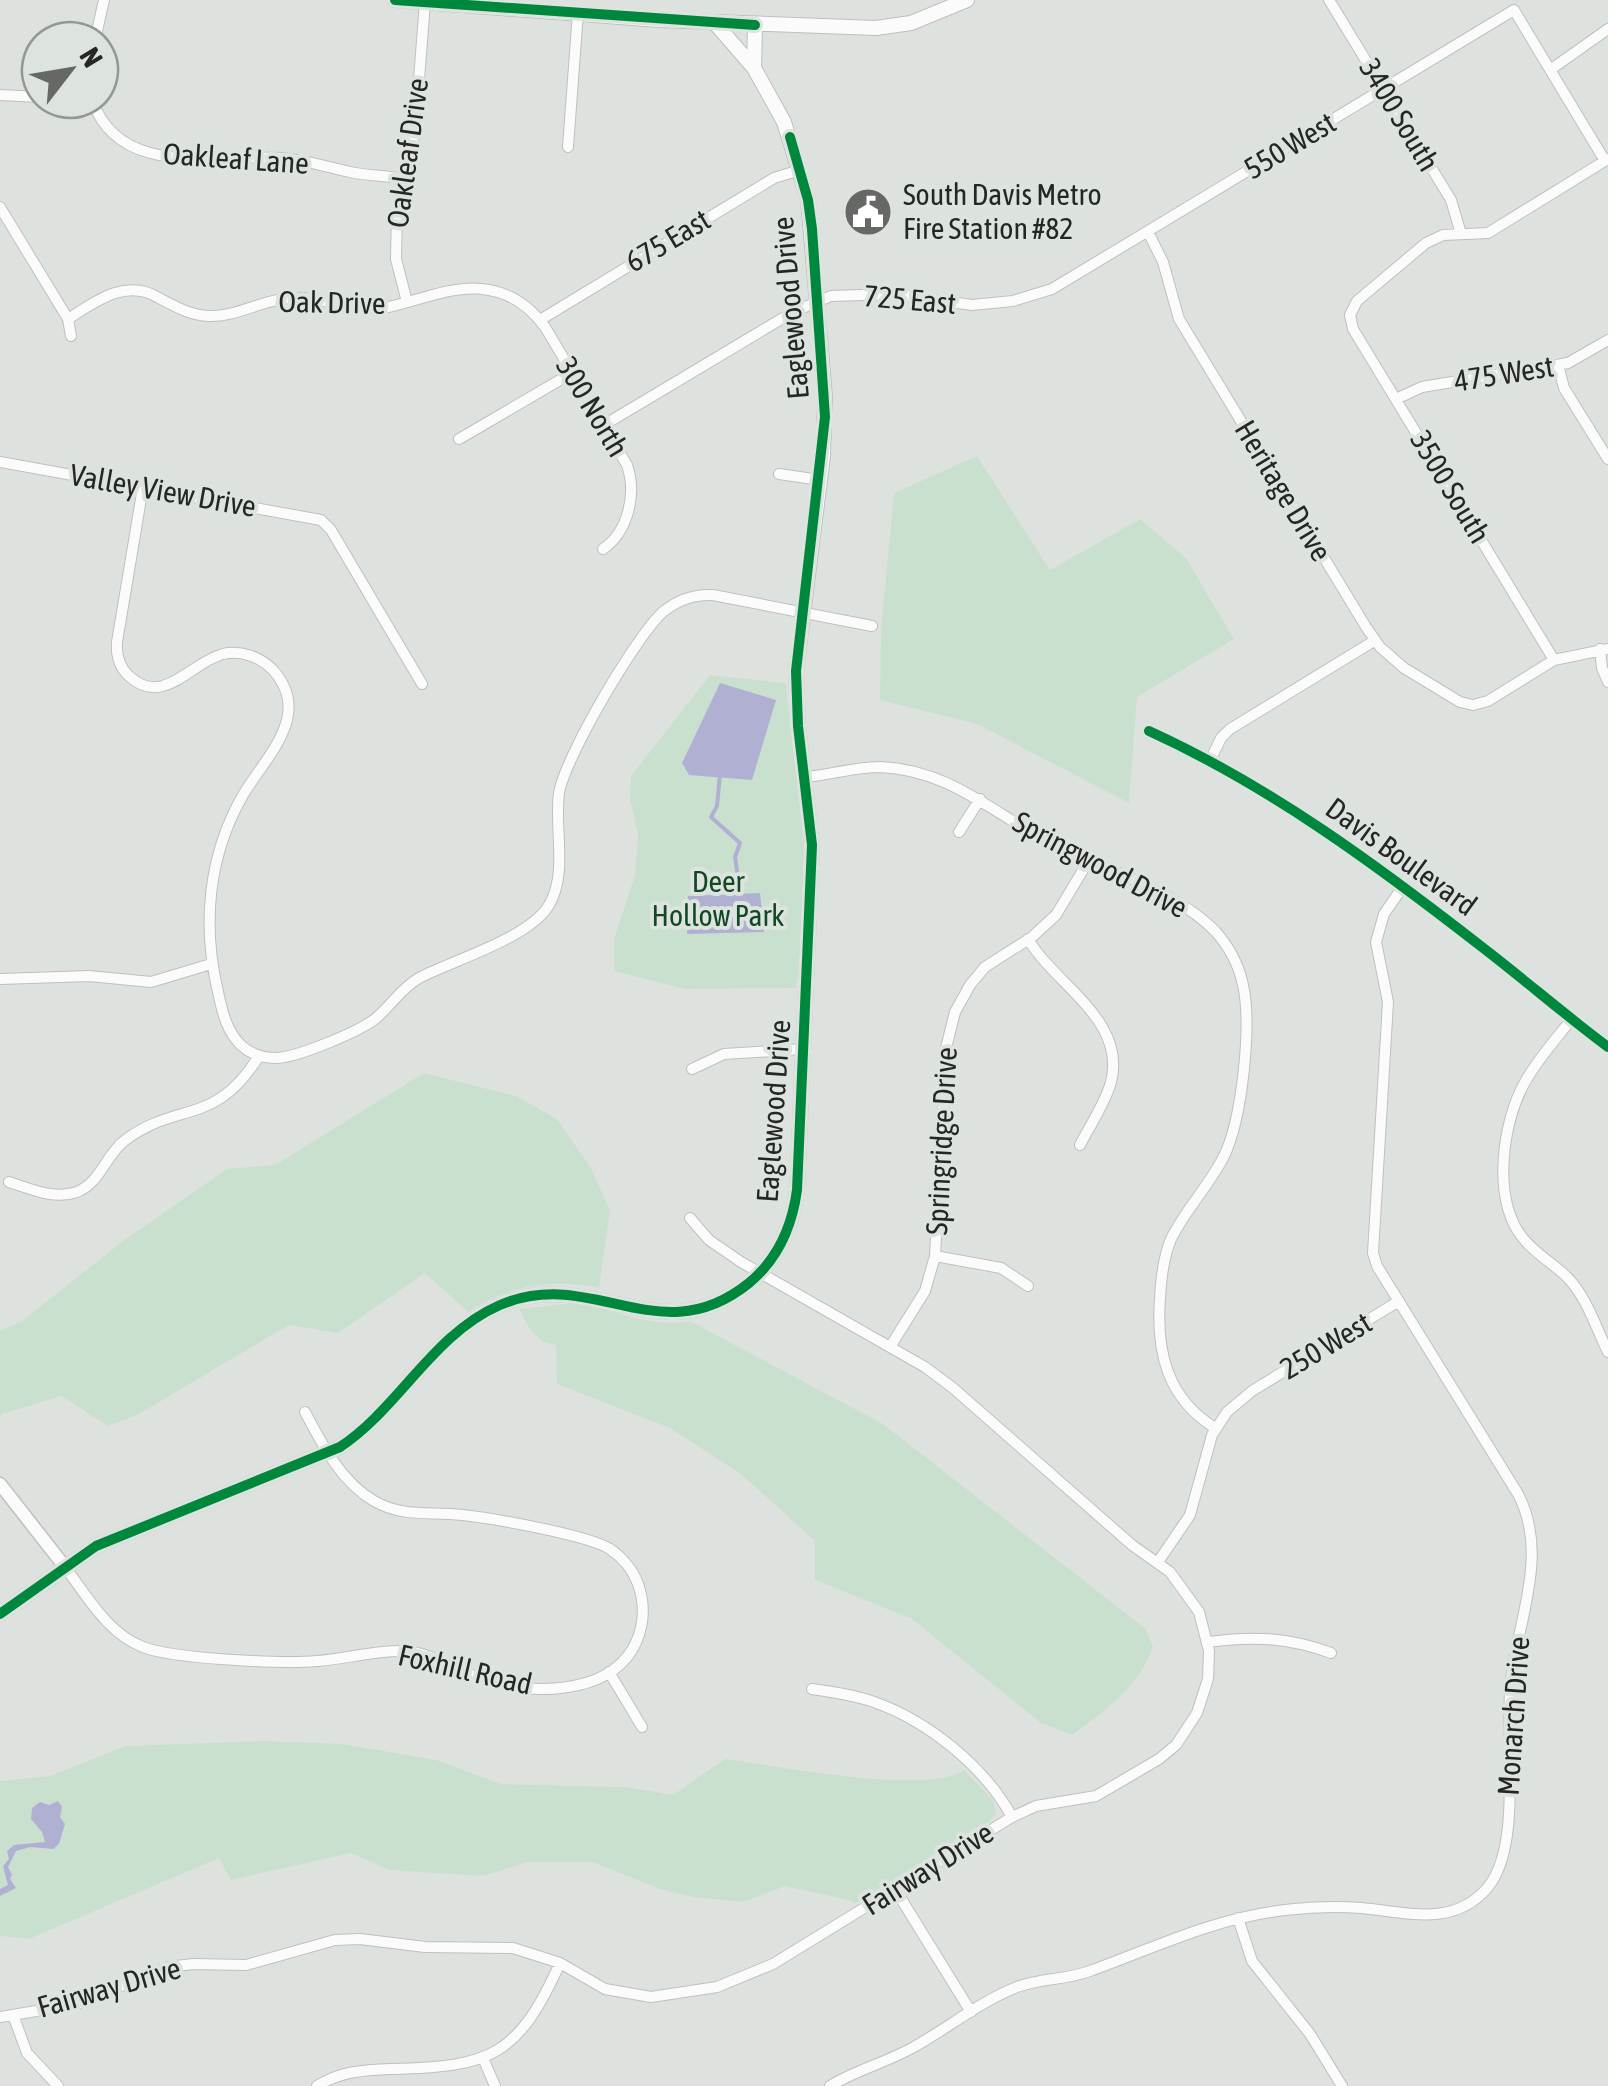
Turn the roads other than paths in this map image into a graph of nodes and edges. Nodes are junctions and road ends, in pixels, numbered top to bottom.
1 (396, 0) edge
2 (1329, 0) edge
3 (960, 1) edge
4 (425, 2) edge
5 (556, 5) edge
6 (578, 12) junction
7 (714, 22) junction
8 (754, 25) junction
9 (1608, 28) edge
10 (754, 68) junction
11 (1550, 70) junction
12 (1384, 90) junction
13 (101, 120) edge
14 (568, 146) dead end
15 (1606, 160) edge
16 (800, 170) junction
17 (403, 179) junction
18 (0, 208) edge
19 (1148, 232) junction
20 (1462, 234) junction
21 (1066, 281) joint
22 (817, 300) junction
23 (408, 302) junction
24 (68, 319) junction
25 (540, 320) junction
26 (71, 336) dead end
27 (1608, 340) edge
28 (1558, 366) junction
29 (572, 373) junction
30 (1396, 399) junction
31 (604, 425) junction
32 (459, 440) dead end
33 (1608, 459) edge
34 (0, 462) edge
35 (779, 474) dead end
36 (820, 480) junction
37 (143, 488) junction
38 (603, 549) dead end
39 (801, 612) junction
40 (872, 626) dead end
41 (1374, 640) junction
42 (1604, 649) edge
43 (1554, 660) junction
44 (1608, 682) edge
45 (422, 684) dead end
46 (1149, 731) dead end
47 (1210, 760) junction
48 (805, 777) junction
49 (980, 799) junction
50 (960, 832) dead end
51 (1088, 860) junction
52 (1402, 888) junction
53 (1028, 939) junction
54 (211, 964) junction
55 (0, 979) edge
56 (1570, 1020) junction
57 (1608, 1047) edge
58 (804, 1050) junction
59 (260, 1056) junction
60 (692, 1069) dead end
61 (1080, 1146) dead end
62 (9, 1182) dead end
63 (690, 1218) dead end
64 (936, 1256) junction
65 (760, 1274) junction
66 (1028, 1286) dead end
67 (1399, 1301) junction
68 (890, 1347) junction
69 (1608, 1352) edge
70 (305, 1412) dead end
71 (1216, 1428) junction
72 (329, 1453) junction
73 (0, 1484) edge
74 (1158, 1562) junction
75 (65, 1567) junction
76 (0, 1614) edge
77 (1208, 1642) junction
78 (1331, 1653) dead end
79 (609, 1672) junction
80 (812, 1689) dead end
81 (642, 1726) dead end
82 (1012, 1817) junction
83 (895, 1888) junction
84 (1238, 1918) junction
85 (560, 1964) junction
86 (971, 2012) junction
87 (13, 2015) junction
88 (0, 2017) edge
89 (483, 2058) junction
90 (58, 2086) edge
91 (317, 2086) edge
92 (495, 2086) edge
93 (830, 2086) edge
94 (1342, 2086) edge

1 - 4 main road
2 - 12 street, 3400 South
3 - 8 main road
4 - 5 main road
4 - 17 street, Oakleaf Drive
5 - 6 main road
6 - 7 main road
6 - 14 street
7 - 8 main road
7 - 10 main road
8 - 10 main road, Eaglewood Drive
9 - 11 street
10 - 16 main road, Eaglewood Drive
11 - 12 street, 550 West
11 - 15 street
12 - 19 street, 550 West
12 - 20 street, 3400 South
13 - 17 street, Oakleaf Lane
15 - 20 street
16 - 22 main road, Eaglewood Drive
16 - 25 street, 675 East
17 - 23 street, Oakleaf Drive
18 - 24 street
19 - 21 street, 550 West
19 - 41 street, Heritage Drive
20 - 30 street, 3500 South
21 - 22 street, 725 East
22 - 31 street, 725 East
22 - 36 main road, Eaglewood Drive
23 - 24 street, Oak Drive
23 - 25 street, Oak Drive
24 - 26 street
25 - 29 street, 300 North
27 - 28 street, 475 West
28 - 30 street, 475 West
28 - 33 street
29 - 31 street, 300 North
29 - 32 street
30 - 43 street, 3500 South
31 - 38 street, 300 North
34 - 37 street, Valley View Drive
35 - 36 street
36 - 39 main road, Eaglewood Drive
37 - 45 street, Valley View Drive
37 - 54 street
39 - 40 street
39 - 48 main road, Eaglewood Drive
39 - 59 street
41 - 43 street, Heritage Drive
41 - 47 street
42 - 43 street
42 - 44 street
46 - 47 street, Davis Boulevard
47 - 52 street, Davis Boulevard
48 - 49 street, Springwood Drive
48 - 58 main road, Eaglewood Drive
49 - 50 street
49 - 51 street, Springwood Drive
51 - 53 street, Springridge Drive
51 - 71 street, Springwood Drive
52 - 56 street, Davis Boulevard
52 - 67 street, Monarch Drive
53 - 61 street
53 - 64 street, Springridge Drive
54 - 55 street
54 - 59 street
56 - 57 street, Davis Boulevard
56 - 69 street
58 - 60 street
58 - 65 main road, Eaglewood Drive
59 - 62 street
63 - 65 street, Fairway Drive
64 - 66 street
64 - 68 street, Springridge Drive
65 - 68 street, Fairway Drive
65 - 72 main road, Eaglewood Drive
67 - 71 street, 250 West
67 - 84 street, Monarch Drive
68 - 74 street, Fairway Drive
70 - 72 street
71 - 74 street
72 - 75 main road, Eaglewood Drive
72 - 79 street
73 - 75 street, Foxhill Road
74 - 77 street, Fairway Drive
75 - 76 main road, Eaglewood Drive
75 - 79 street, Foxhill Road
77 - 78 street
77 - 82 street, Fairway Drive
79 - 81 street
80 - 82 street
82 - 83 street, Fairway Drive
83 - 85 street, Fairway Drive
83 - 86 street
84 - 86 street, Monarch Drive
84 - 94 street
85 - 87 street, Fairway Drive
85 - 89 street
86 - 93 street, Monarch Drive
87 - 88 street, Fairway Drive
87 - 90 street
89 - 91 street
89 - 92 street

